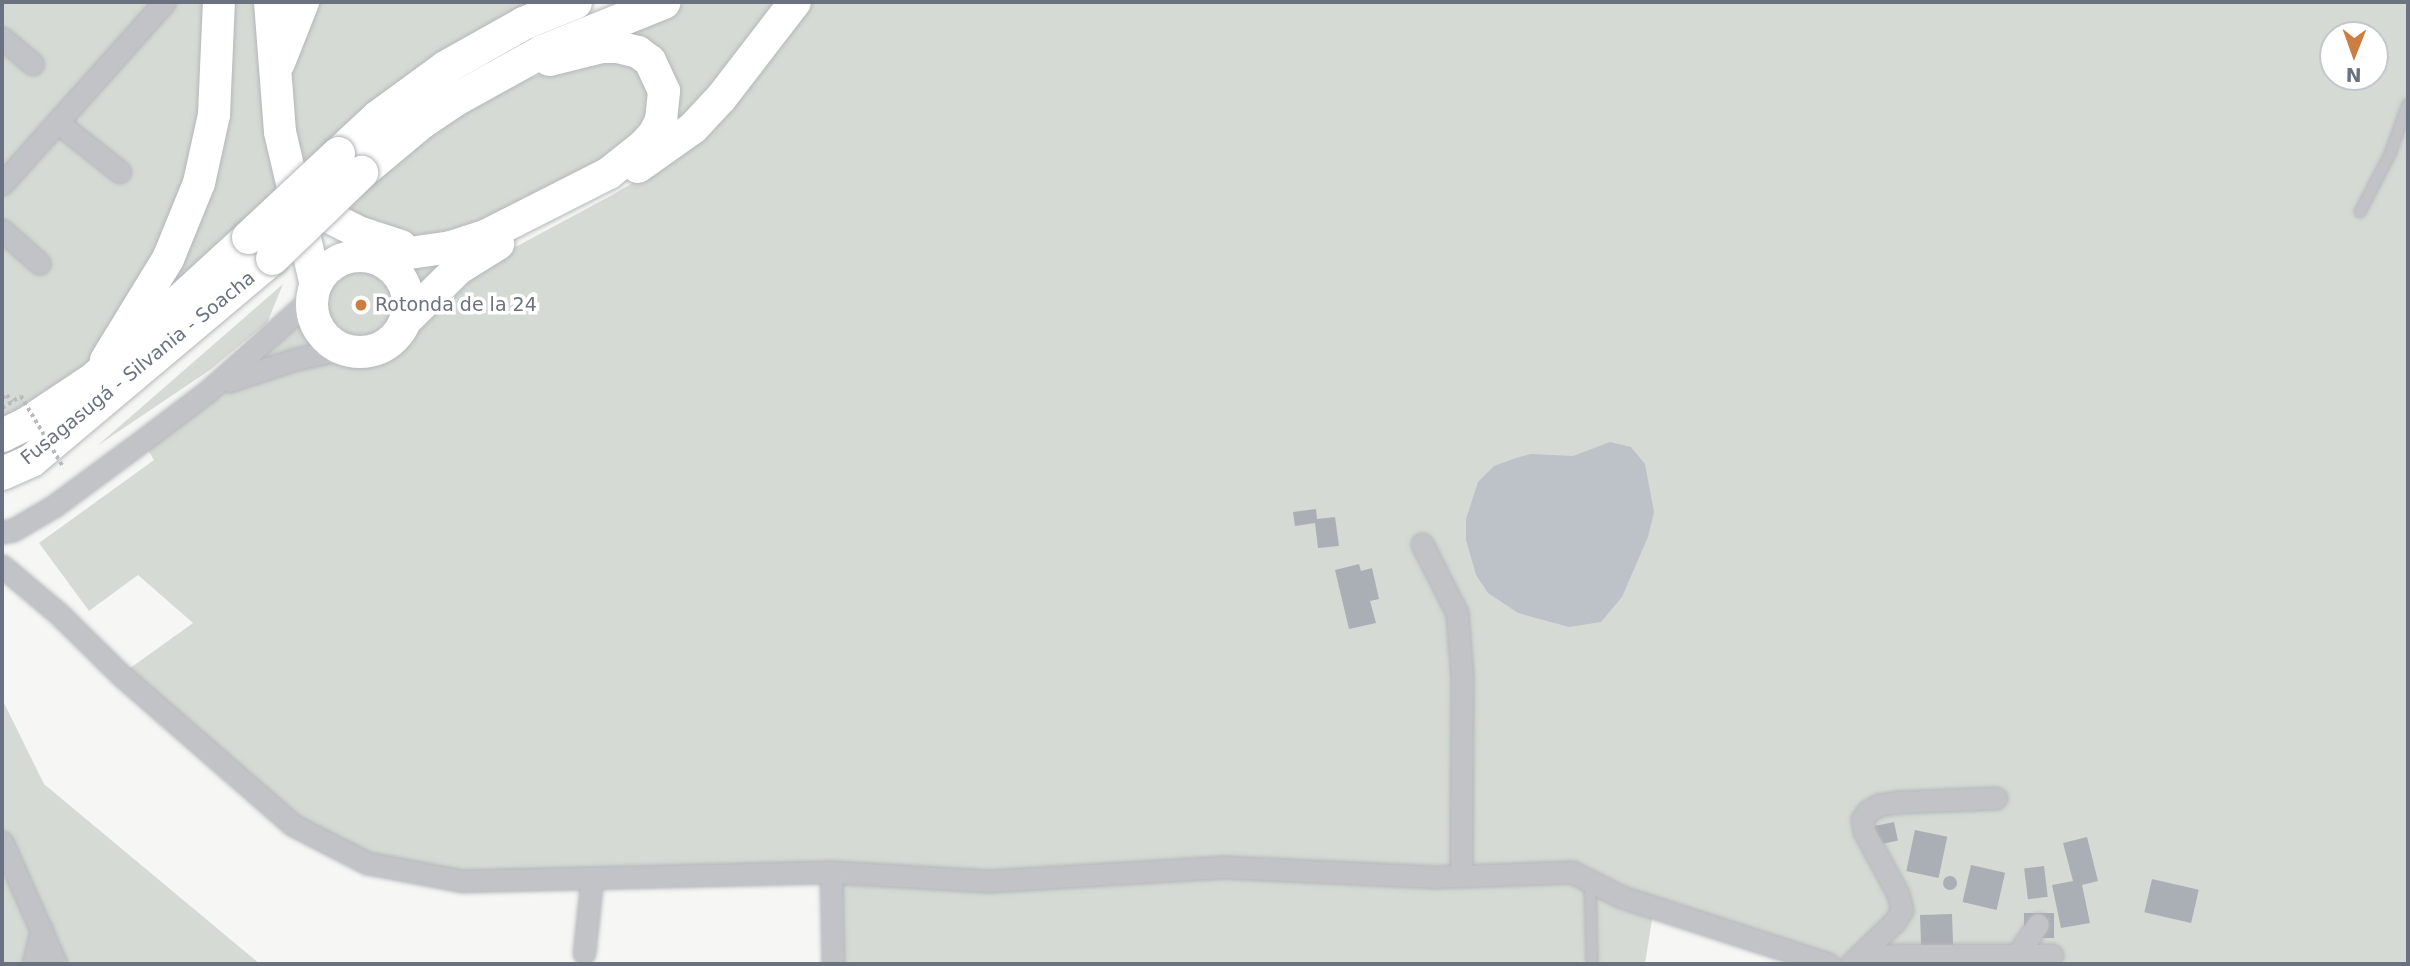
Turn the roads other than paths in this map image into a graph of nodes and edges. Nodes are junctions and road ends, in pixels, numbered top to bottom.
1 (165, 2) edge
2 (219, 2) edge
3 (270, 2) edge
4 (303, 2) edge
5 (663, 2) edge
6 (795, 2) edge
7 (565, 4) edge
8 (2, 38) edge
9 (33, 64) dead end
10 (275, 75) junction
11 (495, 77) junction
12 (2408, 104) edge
13 (57, 122) junction
14 (350, 163) junction
15 (120, 172) dead end
16 (292, 172) junction
17 (2, 184) edge
18 (2360, 212) dead end
19 (329, 217) junction
20 (2, 230) edge
21 (260, 248) junction
22 (437, 248) junction
23 (368, 257) junction
24 (38, 263) dead end
25 (314, 292) junction
26 (405, 321) junction
27 (342, 349) junction
28 (94, 379) junction
29 (208, 391) junction
30 (2, 435) edge
31 (2, 473) edge
32 (2, 532) edge
33 (1422, 544) dead end
34 (2, 566) edge
35 (1996, 798) dead end
36 (2, 842) edge
37 (831, 872) junction
38 (1461, 876) junction
39 (592, 878) junction
40 (1590, 881) junction
41 (2038, 924) dead end
42 (42, 929) junction
43 (584, 953) dead end
44 (2017, 955) junction
45 (2052, 955) dead end
46 (33, 964) edge
47 (56, 964) edge
48 (832, 964) edge
49 (1592, 964) edge
50 (1828, 964) edge
51 (1851, 964) edge

1 - 13 street
2 - 28 main road
3 - 10 main road
4 - 10 main road
5 - 11 highway
6 - 26 main road
7 - 14 highway
8 - 9 street
10 - 16 main road
11 - 14 highway
11 - 22 main road
12 - 18 lane
13 - 15 street
13 - 17 street
14 - 21 highway, bridge
16 - 19 main road
16 - 25 main road
19 - 22 main road
19 - 23 main road
20 - 24 street
21 - 28 highway, Fusagasugá - Silvania - Soacha
21 - 31 highway, Fusagasugá - Silvania - Soacha
22 - 23 main road
23 - 25 main road
23 - 26 main road
25 - 27 main road
25 - 29 street
26 - 27 main road
27 - 29 street
28 - 30 highway, Fusagasugá - Silvania - Soacha
29 - 32 street
33 - 38 street
34 - 39 street
35 - 51 street
36 - 42 street
37 - 38 street
37 - 39 street
37 - 48 street
38 - 40 street
39 - 43 street
40 - 49 lane
40 - 50 street
41 - 44 street
42 - 46 street
42 - 47 street
44 - 45 street
44 - 51 street

